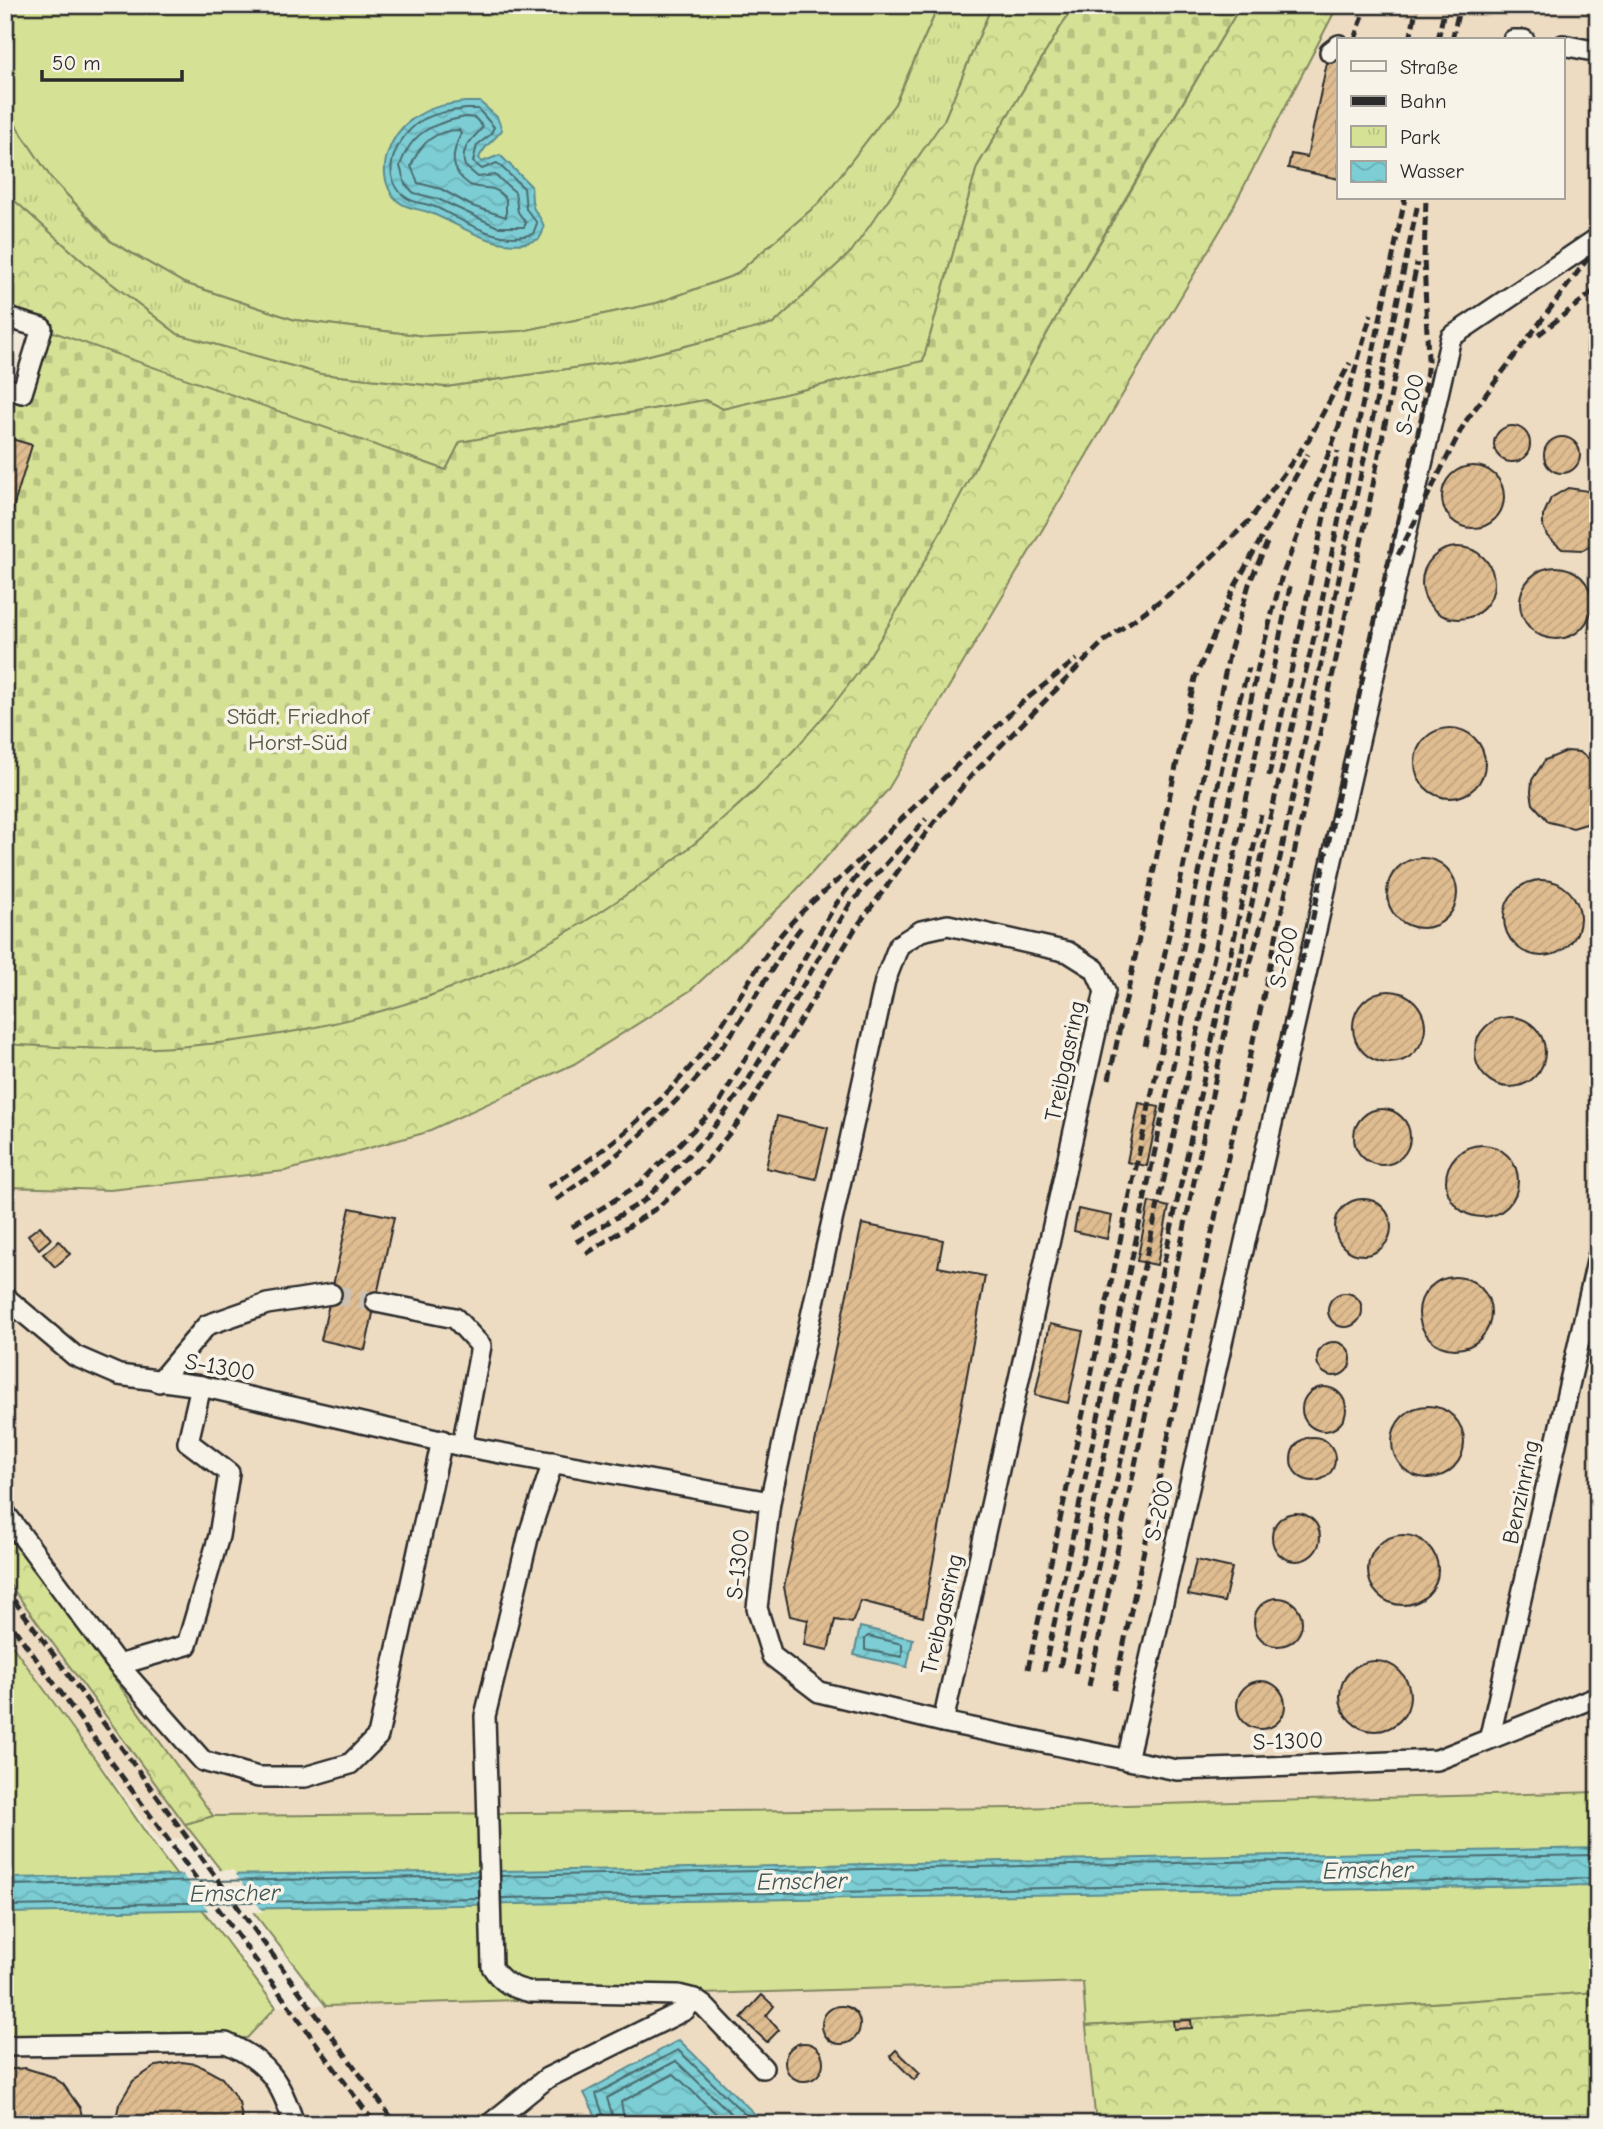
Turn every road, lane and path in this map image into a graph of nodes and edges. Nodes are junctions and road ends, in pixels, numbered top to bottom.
1 (1564, 44) edge
2 (1598, 52) edge
3 (1598, 238) edge
4 (5, 317) edge
5 (14, 391) edge
6 (1598, 1257) edge
7 (331, 1294) tunnel mouth
8 (5, 1297) edge
9 (376, 1301) tunnel mouth
10 (159, 1382) junction
11 (201, 1386) junction
12 (442, 1440) junction
13 (462, 1446) junction
14 (553, 1462) junction
15 (770, 1502) junction
16 (5, 1513) edge
17 (118, 1665) junction
18 (1598, 1696) edge
19 (943, 1722) junction
20 (1490, 1736) junction
21 (1127, 1760) junction
22 (694, 1999) junction
23 (5, 2046) edge
24 (763, 2068) dead end
25 (294, 2124) edge
26 (490, 2124) edge

1 - 2 lane
3 - 21 lane, S-200
4 - 5 lane
6 - 20 lane, Benzinring
7 - 10 lane
8 - 10 lane, S-1300
9 - 13 lane
10 - 11 lane, S-1300
11 - 12 lane, S-1300
11 - 17 lane
12 - 13 lane, S-1300
12 - 17 lane
13 - 14 lane, S-1300
14 - 15 lane, S-1300
14 - 22 lane
15 - 19 lane, S-1300
15 - 19 lane, Treibgasring
16 - 17 lane
18 - 20 lane, S-1300
19 - 21 lane, S-1300
20 - 21 lane, S-1300
22 - 24 lane
22 - 26 lane
23 - 25 lane

